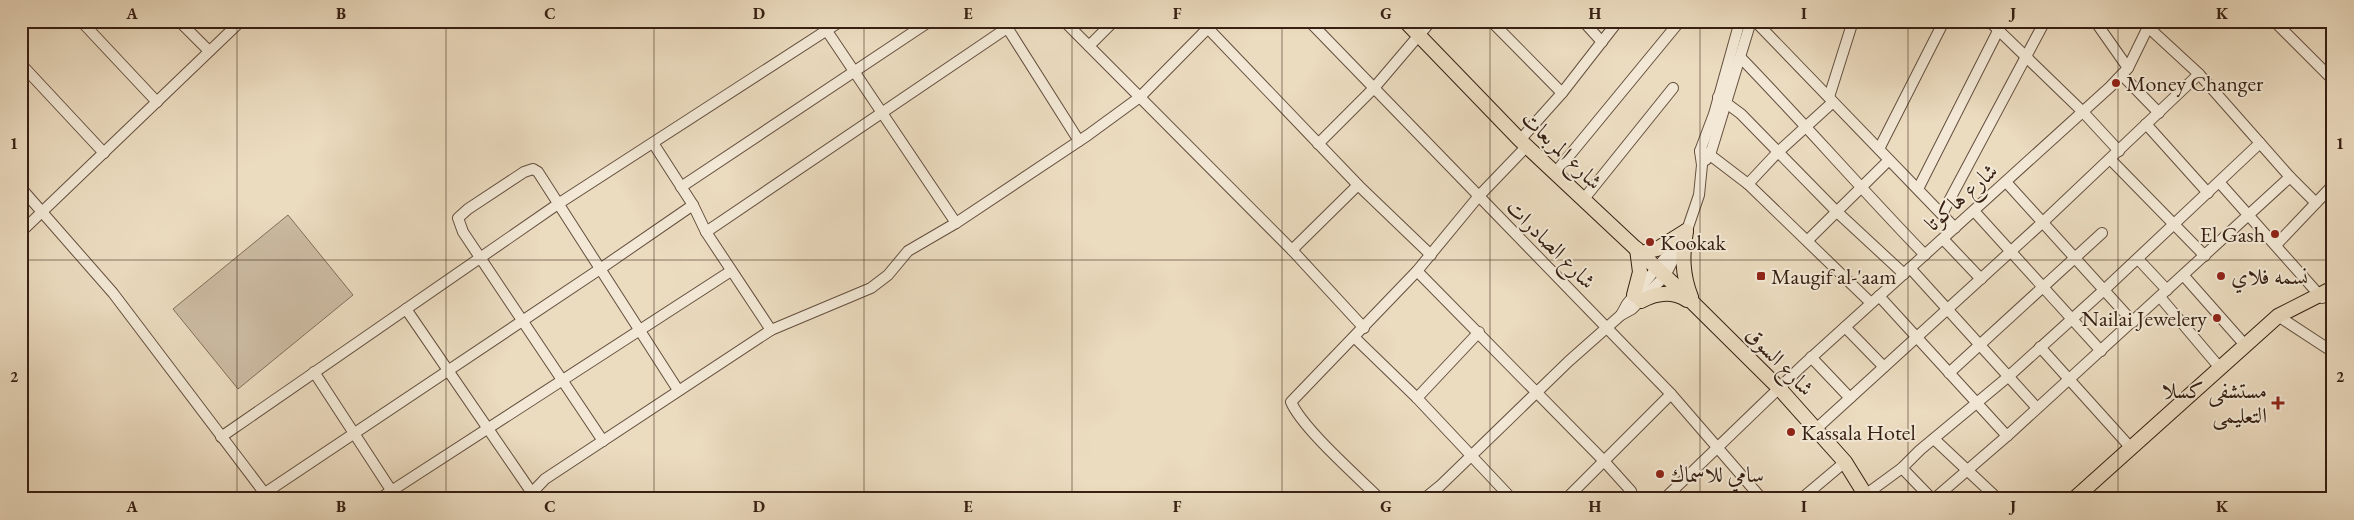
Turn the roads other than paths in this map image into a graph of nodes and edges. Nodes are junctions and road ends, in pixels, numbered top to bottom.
1 (81, 21) edge
2 (179, 21) edge
3 (241, 21) edge
4 (841, 21) edge
5 (930, 21) edge
6 (1064, 21) edge
7 (1114, 21) edge
8 (1309, 21) edge
9 (1405, 21) edge
10 (1431, 21) edge
11 (1491, 21) edge
12 (1583, 21) edge
13 (1618, 21) edge
14 (1680, 21) edge
15 (1740, 21) edge
16 (1751, 21) edge
17 (1755, 21) edge
18 (1853, 21) edge
19 (1944, 21) edge
20 (1989, 21) edge
21 (2046, 21) edge
22 (2095, 21) edge
23 (2274, 21) edge
24 (1208, 23) edge
25 (1005, 24) edge
26 (2150, 24) edge
27 (2000, 26) edge
28 (827, 31) junction
29 (1418, 35) junction
30 (1602, 42) junction
31 (1089, 46) junction
32 (209, 51) junction
33 (2027, 57) junction
34 (1741, 58) junction
35 (21, 64) edge
36 (2125, 71) junction
37 (854, 72) junction
38 (2199, 74) junction
39 (2333, 80) edge
40 (1374, 88) junction
41 (1673, 88) dead end
42 (1562, 93) junction
43 (1140, 97) junction
44 (1722, 100) junction
45 (1831, 100) junction
46 (156, 102) junction
47 (881, 112) junction
48 (2083, 112) junction
49 (2158, 113) junction
50 (2146, 124) junction
51 (1808, 127) junction
52 (1079, 141) junction
53 (653, 143) junction
54 (1524, 143) junction
55 (2260, 143) junction
56 (1318, 144) junction
57 (1879, 149) junction
58 (1700, 151) junction
59 (2119, 151) junction
60 (104, 153) junction
61 (1778, 153) junction
62 (1710, 156) junction
63 (2110, 159) junction
64 (1888, 160) junction
65 (1702, 165) junction
66 (1555, 173) junction
67 (2290, 177) junction
68 (2006, 182) junction
69 (2220, 182) junction
70 (1748, 184) junction
71 (1358, 185) junction
72 (681, 186) junction
73 (2333, 186) edge
74 (21, 188) edge
75 (1860, 188) junction
76 (1918, 190) junction
77 (2208, 193) junction
78 (1478, 197) junction
79 (1583, 200) junction
80 (2316, 203) junction
81 (558, 204) junction
82 (693, 204) junction
83 (42, 211) junction
84 (1836, 211) junction
85 (1974, 211) junction
86 (1942, 214) junction
87 (2250, 216) junction
88 (2043, 222) junction
89 (956, 223) junction
90 (2175, 224) junction
91 (1955, 228) junction
92 (21, 232) edge
93 (706, 232) junction
94 (2102, 233) dead end
95 (1686, 234) junction
96 (1943, 239) junction
97 (1808, 240) junction
98 (2276, 245) junction
99 (1292, 250) junction
100 (1639, 251) junction
101 (2010, 251) junction
102 (1432, 255) junction
103 (1925, 255) junction
104 (2205, 256) junction
105 (481, 257) junction
106 (2075, 258) junction
107 (2138, 259) junction
108 (600, 269) junction
109 (731, 271) junction
110 (1417, 271) junction
111 (1907, 271) junction
112 (1661, 272) junction
113 (2184, 276) junction
114 (1980, 279) junction
115 (2043, 287) junction
116 (2333, 288) edge
117 (2104, 290) junction
118 (2164, 294) junction
119 (2321, 297) edge
120 (1637, 298) junction
121 (1875, 299) junction
122 (1694, 305) junction
123 (406, 309) junction
124 (1948, 309) junction
125 (2278, 316) junction
126 (2071, 319) junction
127 (523, 320) junction
128 (2133, 322) junction
129 (1845, 327) junction
130 (1364, 328) junction
131 (1607, 328) junction
132 (638, 329) junction
133 (771, 330) junction
134 (1479, 332) junction
135 (1916, 337) junction
136 (1355, 338) junction
137 (1980, 344) junction
138 (2246, 344) junction
139 (2040, 347) junction
140 (2101, 351) junction
141 (2333, 352) edge
142 (1811, 357) junction
143 (1884, 367) junction
144 (2220, 368) junction
145 (448, 371) junction
146 (314, 372) junction
147 (1949, 373) junction
148 (2009, 376) junction
149 (561, 379) junction
150 (2069, 380) junction
151 (1778, 388) junction
152 (678, 390) junction
153 (1537, 392) junction
154 (1671, 394) junction
155 (1417, 398) junction
156 (1850, 398) junction
157 (1977, 404) junction
158 (2037, 408) junction
159 (487, 428) junction
160 (1816, 429) junction
161 (354, 433) junction
162 (2007, 436) junction
163 (221, 437) junction
164 (1934, 439) junction
165 (603, 440) junction
166 (1718, 448) junction
167 (2131, 448) junction
168 (1471, 456) junction
169 (1604, 461) junction
170 (1845, 462) junction
171 (1902, 468) junction
172 (1965, 471) junction
173 (391, 490) junction
174 (267, 496) edge
175 (529, 496) edge
176 (1864, 498) edge
177 (379, 499) edge
178 (1380, 499) edge
179 (1424, 499) edge
180 (1512, 499) edge
181 (1566, 499) edge
182 (1630, 499) edge
183 (1664, 499) edge
184 (1762, 499) edge
185 (1802, 499) edge
186 (1933, 499) edge
187 (1998, 499) edge
188 (2074, 499) edge

1 - 46 street
2 - 32 street
3 - 32 street
4 - 28 street
5 - 37 street
6 - 31 street
7 - 31 street
8 - 40 street, شارع الصادرات
9 - 29 main road, شارع المربعات
10 - 29 street
11 - 42 street
12 - 30 street
13 - 30 street
14 - 66 street
15 - 44 street
16 - 34 street
17 - 45 street
18 - 45 street
19 - 57 street
20 - 27 street
21 - 33 street
22 - 36 street
23 - 39 street
24 - 43 street
24 - 56 street
25 - 47 street
25 - 52 street
26 - 36 street, شارع هاكوتا
26 - 38 street
27 - 33 street
27 - 76 street
28 - 37 street
28 - 53 street
29 - 40 street
29 - 54 main road, شارع المربعات
30 - 42 street
31 - 43 street
32 - 46 street
33 - 48 street
33 - 86 street
34 - 44 street
34 - 51 street
35 - 60 street
36 - 48 street, شارع هاكوتا
36 - 49 street
37 - 47 street
37 - 72 street
38 - 49 street
38 - 55 street
40 - 56 street
40 - 78 street, شارع الصادرات
41 - 79 street
42 - 54 street
43 - 52 street
43 - 99 street
44 - 58 street
44 - 61 street
44 - 62 street
45 - 51 street
45 - 57 street
46 - 60 street
47 - 89 street
47 - 93 street
48 - 59 street
48 - 68 street, شارع هاكوتا
49 - 50 street
50 - 59 street
50 - 77 street
51 - 61 street
51 - 75 street
52 - 89 street
53 - 72 street
53 - 81 street
54 - 66 main road, شارع المربعات
54 - 78 street
55 - 67 street
55 - 69 street
56 - 71 street
57 - 64 street
58 - 62 street
58 - 65 street
59 - 63 street
60 - 83 street
61 - 70 street
61 - 84 street
62 - 65 street
62 - 70 street
63 - 88 street
63 - 90 street
64 - 75 street
64 - 76 street
65 - 95 street
66 - 79 main road, شارع المربعات
67 - 80 street
67 - 87 street
68 - 85 street, شارع هاكوتا
68 - 88 street
69 - 77 street
69 - 87 street
70 - 97 street
71 - 99 street
71 - 102 street
72 - 82 street
73 - 80 street
74 - 83 street
75 - 84 street
75 - 103 street
76 - 86 street
77 - 90 street
78 - 102 street
78 - 131 street, شارع الصادرات
79 - 100 main road, شارع المربعات
80 - 98 street
81 - 105 street
81 - 105 street
81 - 108 street
82 - 93 street
82 - 108 street
83 - 92 street
83 - 163 street
84 - 97 street
84 - 111 street
85 - 91 street, شارع هاكوتا
85 - 101 street
86 - 91 street
87 - 98 street
87 - 104 street
88 - 101 street
88 - 106 street
89 - 133 street
90 - 104 street
90 - 107 street
91 - 96 street, شارع هاكوتا
93 - 109 street
94 - 106 street
95 - 100 main road
95 - 112 street
95 - 122 main road
96 - 103 street, شارع هاكوتا
96 - 114 street
97 - 121 street
98 - 119 street
99 - 130 street
100 - 112 main road, شارع المربعات
100 - 120 main road
101 - 114 street
101 - 115 street
102 - 110 street
103 - 111 street, شارع هاكوتا
104 - 113 street
105 - 123 street
105 - 127 street
106 - 115 street
106 - 117 street
107 - 117 street
107 - 118 street
108 - 127 street
108 - 132 street
109 - 132 street
109 - 133 street
110 - 130 street
110 - 134 street
111 - 121 street, شارع هاكوتا
111 - 124 street
112 - 120 street
112 - 122 main road, شارع المربعات
113 - 118 street
113 - 138 street
114 - 124 street
115 - 126 street
115 - 137 street
116 - 119 main road
117 - 126 street
117 - 128 street
118 - 128 street
118 - 144 street
119 - 125 main road
120 - 122 main road
120 - 131 street
121 - 129 street, شارع هاكوتا
121 - 135 street
122 - 151 main road, شارع السوق
123 - 145 street
123 - 146 street
124 - 135 street
124 - 137 street
125 - 138 main road
125 - 141 street
126 - 139 street
126 - 140 street
127 - 145 street
127 - 149 street
128 - 140 street
129 - 142 street, شارع هاكوتا
129 - 143 street
130 - 136 street
131 - 153 street
131 - 154 street, شارع الصادرات
132 - 149 street
132 - 152 street
133 - 152 street
134 - 153 street
134 - 155 street
135 - 143 street
135 - 147 street
136 - 155 street
136 - 178 street
137 - 147 street
137 - 148 street
138 - 144 main road
139 - 148 street
139 - 150 street
140 - 150 street
142 - 151 street, شارع هاكوتا
142 - 156 street
143 - 156 street
144 - 167 main road
145 - 159 street
145 - 161 street
146 - 161 street
146 - 163 street
147 - 157 street
148 - 157 street
148 - 158 street
149 - 159 street
149 - 165 street
150 - 158 street
150 - 167 street
151 - 160 main road, شارع السوق
151 - 166 street, شارع هاكوتا
152 - 165 street
153 - 168 street
153 - 169 street
154 - 166 street, شارع الصادرات
154 - 169 street
155 - 168 street
156 - 160 street
157 - 162 street
157 - 164 street
158 - 162 street
159 - 173 street
159 - 175 street
160 - 170 main road, شارع السوق
161 - 173 street
161 - 174 street
162 - 172 street
163 - 174 street
164 - 171 street
164 - 172 street
165 - 175 street
166 - 183 street, شارع هاكوتا
166 - 184 street, شارع الصادرات
167 - 188 main road
168 - 179 street
168 - 180 street
169 - 181 street
169 - 182 street
170 - 176 main road, شارع السوق
170 - 185 street
171 - 176 street
171 - 186 street
172 - 186 street
172 - 187 street
173 - 177 street

